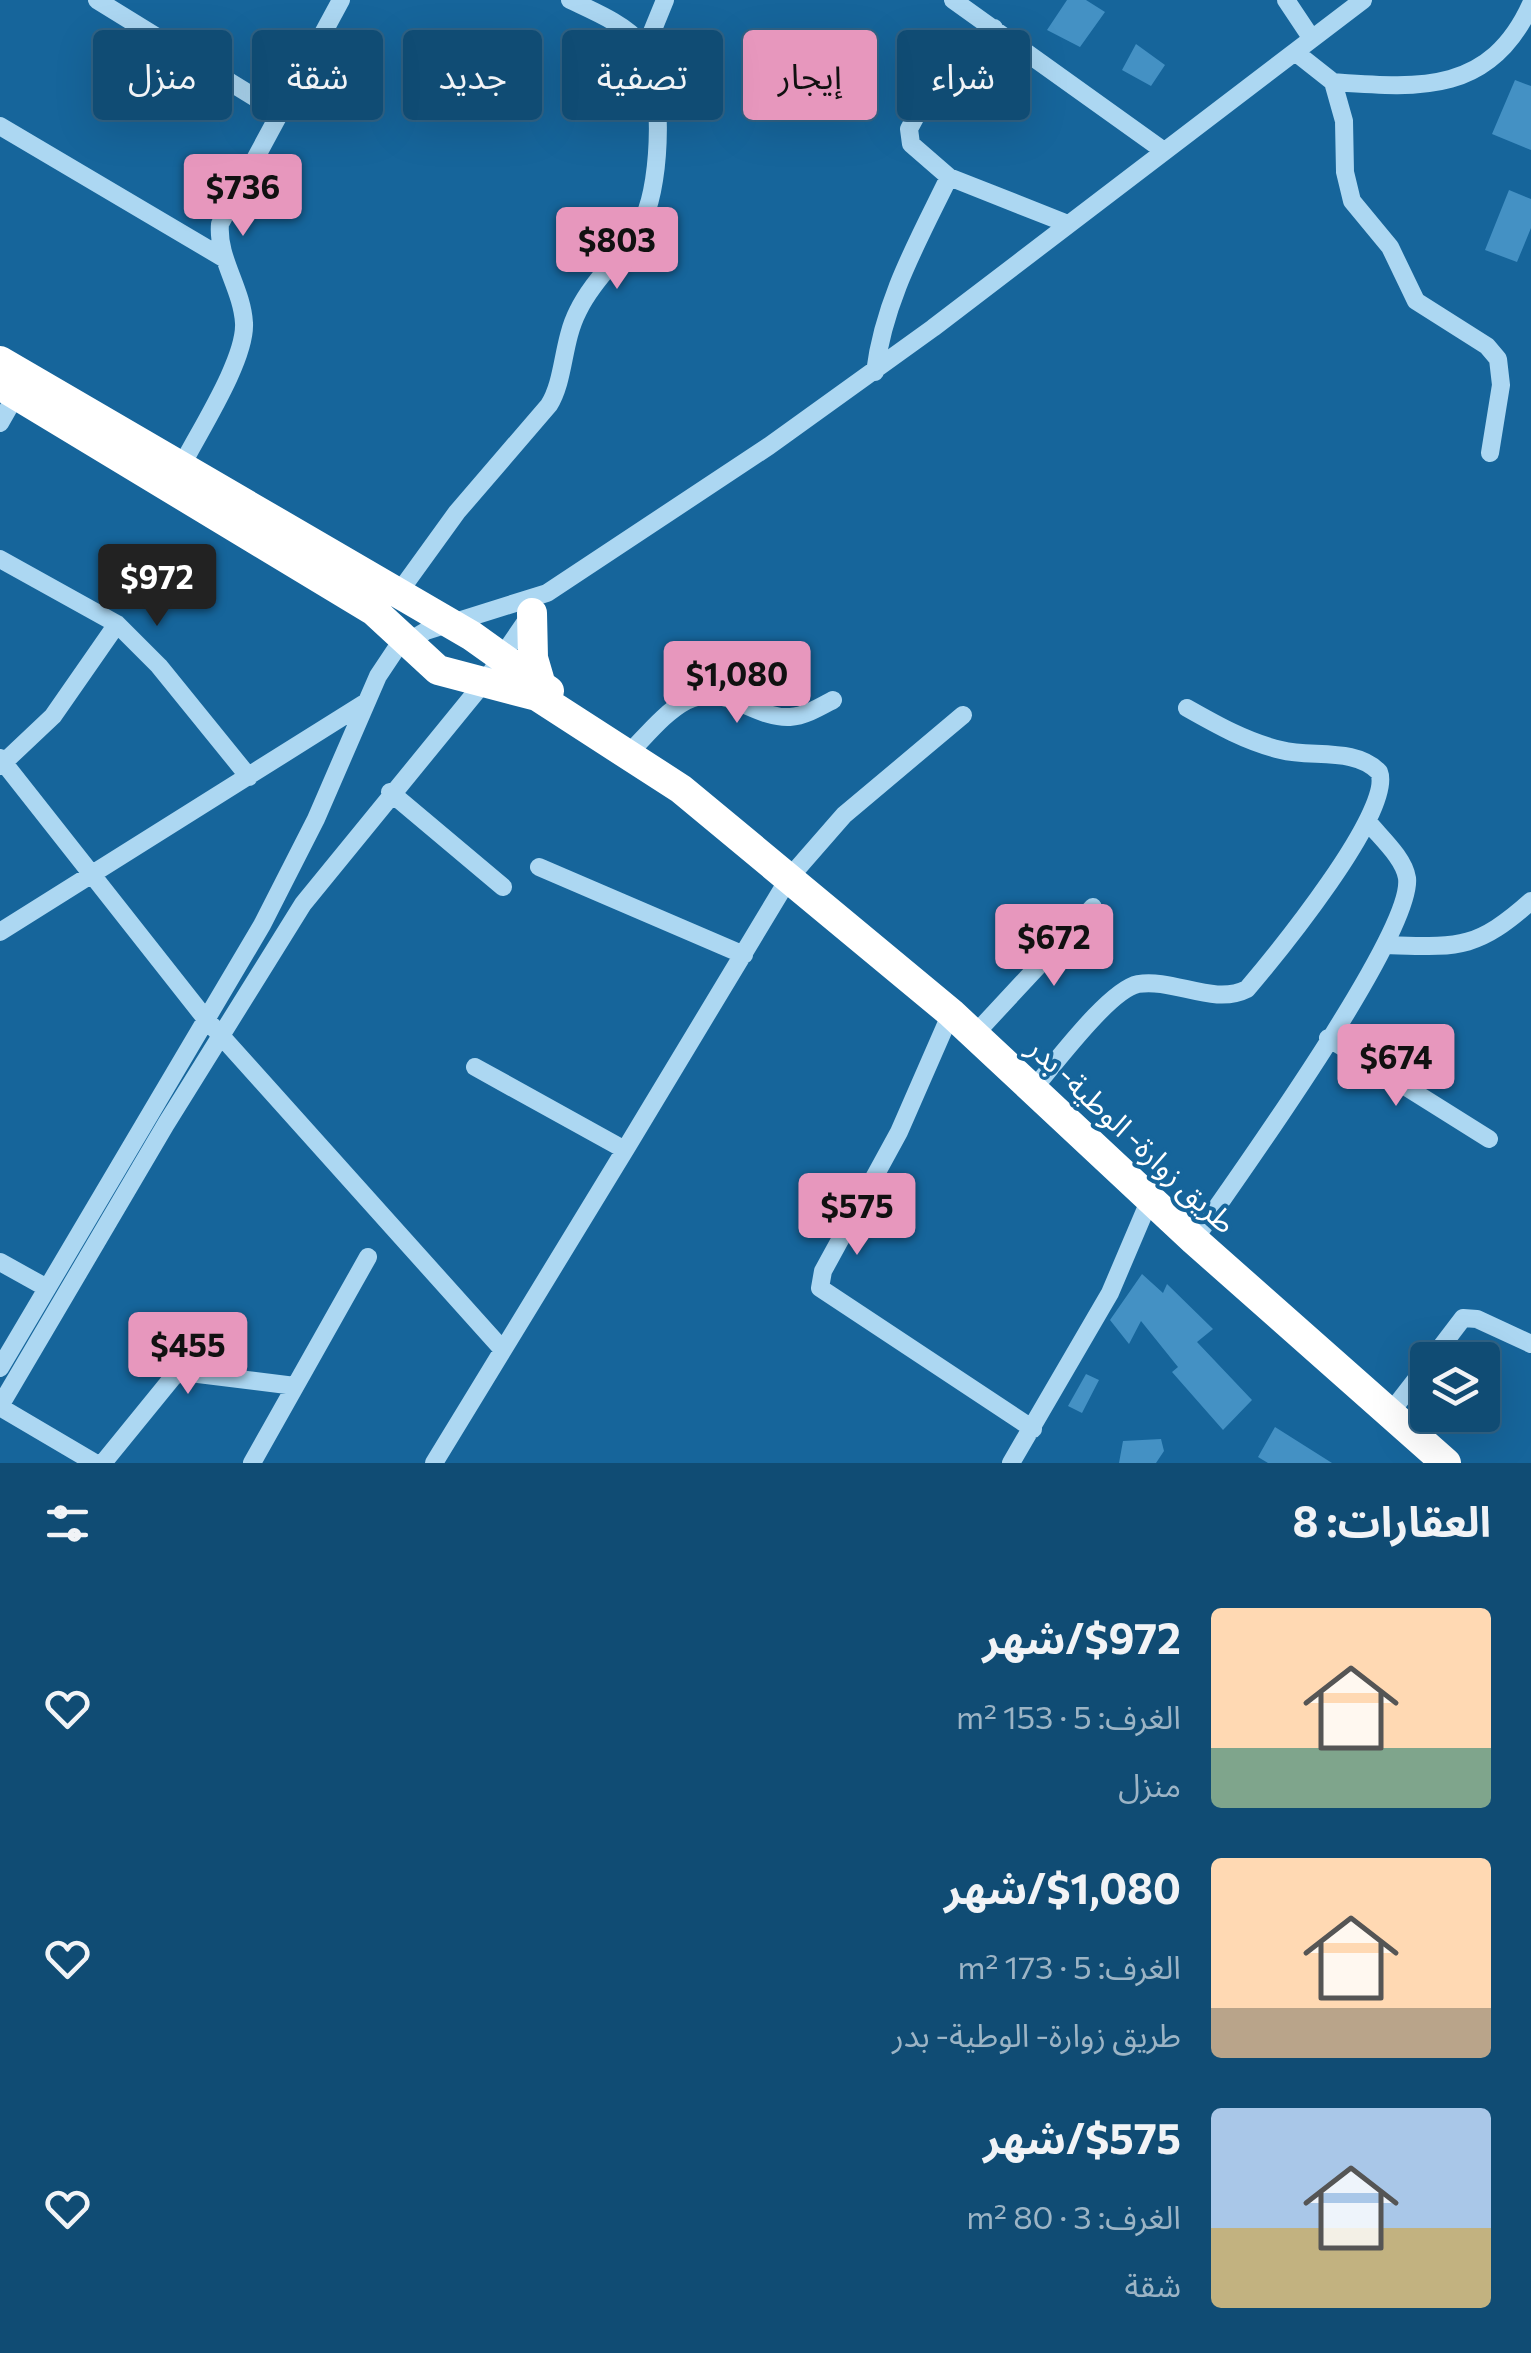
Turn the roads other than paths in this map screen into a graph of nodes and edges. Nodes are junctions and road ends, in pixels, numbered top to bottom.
1 (97, 0) edge
2 (341, 0) edge
3 (570, 0) edge
4 (665, 0) edge
5 (954, 0) edge
6 (1286, 0) edge
7 (1363, 0) edge
8 (1531, 4) edge
9 (994, 28) junction
10 (325, 30) edge
11 (624, 30) edge
12 (653, 30) edge
13 (1312, 40) junction
14 (1295, 52) junction
15 (1333, 82) junction
16 (252, 96) edge
17 (276, 120) edge
18 (655, 120) edge
19 (0, 126) edge
20 (1164, 151) junction
21 (950, 177) junction
22 (1068, 224) junction
23 (225, 258) junction
24 (0, 361) edge
25 (875, 372) junction
26 (8, 390) edge
27 (0, 423) edge
28 (1490, 452) dead end
29 (180, 467) junction
30 (0, 559) edge
31 (397, 594) junction
32 (539, 603) junction
33 (117, 624) junction
34 (450, 624) junction
35 (406, 640) junction
36 (502, 654) junction
37 (484, 681) junction
38 (540, 682) junction
39 (833, 700) dead end
40 (365, 702) junction
41 (1187, 708) dead end
42 (962, 715) dead end
43 (576, 718) junction
44 (628, 753) junction
45 (2, 762) edge
46 (249, 777) junction
47 (390, 792) junction
48 (1368, 822) junction
49 (539, 867) dead end
50 (93, 876) junction
51 (788, 878) junction
52 (503, 887) dead end
53 (1531, 901) edge
54 (1093, 907) dead end
55 (0, 932) edge
56 (1386, 945) junction
57 (744, 955) junction
58 (951, 1013) junction
59 (205, 1018) junction
60 (975, 1034) junction
61 (221, 1036) junction
62 (1328, 1038) junction
63 (475, 1067) dead end
64 (1033, 1089) junction
65 (1489, 1139) dead end
66 (625, 1150) junction
67 (1150, 1199) junction
68 (1194, 1240) junction
69 (368, 1257) dead end
70 (0, 1262) edge
71 (47, 1288) junction
72 (1444, 1342) edge
73 (1531, 1344) edge
74 (503, 1350) junction
75 (0, 1368) edge
76 (295, 1386) junction
77 (1410, 1387) edge
78 (0, 1406) edge
79 (1390, 1413) junction
80 (1033, 1429) junction
81 (94, 1463) edge
82 (102, 1463) edge
83 (252, 1463) edge
84 (434, 1463) edge
85 (1011, 1463) edge
86 (1446, 1463) edge

1 - 16 street
2 - 10 street
3 - 11 street
4 - 12 street
5 - 9 street
6 - 13 street
7 - 13 street
8 - 15 street
9 - 20 street
9 - 21 street
13 - 14 street
14 - 15 street
14 - 20 street
15 - 28 street
17 - 23 street
18 - 31 street
19 - 23 street
20 - 22 street
21 - 22 street
21 - 25 street
22 - 25 street
23 - 29 street
24 - 29 highway
25 - 32 street
26 - 27 street
26 - 35 highway
29 - 31 highway
30 - 33 street
31 - 34 highway
32 - 34 street
32 - 36 street
32 - 38 highway
33 - 45 street
33 - 46 street
34 - 35 street
34 - 36 highway
35 - 37 highway
35 - 40 street
36 - 37 street
36 - 38 highway
37 - 43 highway
37 - 47 street
38 - 43 highway
39 - 44 street
40 - 46 street
40 - 59 street
41 - 48 street
42 - 51 street
43 - 44 highway, طريق زوارة- الوطية- بدر
44 - 51 highway, طريق زوارة- الوطية- بدر
45 - 50 street
46 - 50 street
47 - 52 street
47 - 61 street
48 - 56 street
48 - 64 street
49 - 57 street
50 - 55 street
50 - 59 street
51 - 57 street
51 - 58 highway, طريق زوارة- الوطية- بدر
53 - 56 street
54 - 60 street
56 - 62 street
57 - 66 street
58 - 60 highway, طريق زوارة- الوطية- بدر
58 - 80 street
59 - 61 street
59 - 71 street
60 - 64 highway, طريق زوارة- الوطية- بدر
61 - 74 street
61 - 78 street
62 - 65 street
62 - 68 street
63 - 66 street
64 - 67 highway, طريق زوارة- الوطية- بدر
66 - 74 street
67 - 68 highway, طريق زوارة- الوطية- بدر
67 - 80 street
68 - 79 highway, طريق زوارة- الوطية- بدر
69 - 76 street
70 - 71 street
71 - 75 street
72 - 73 street
74 - 84 street
76 - 82 street
76 - 83 street
77 - 79 street
78 - 81 street
79 - 86 highway, طريق زوارة- الوطية- بدر
80 - 85 street

